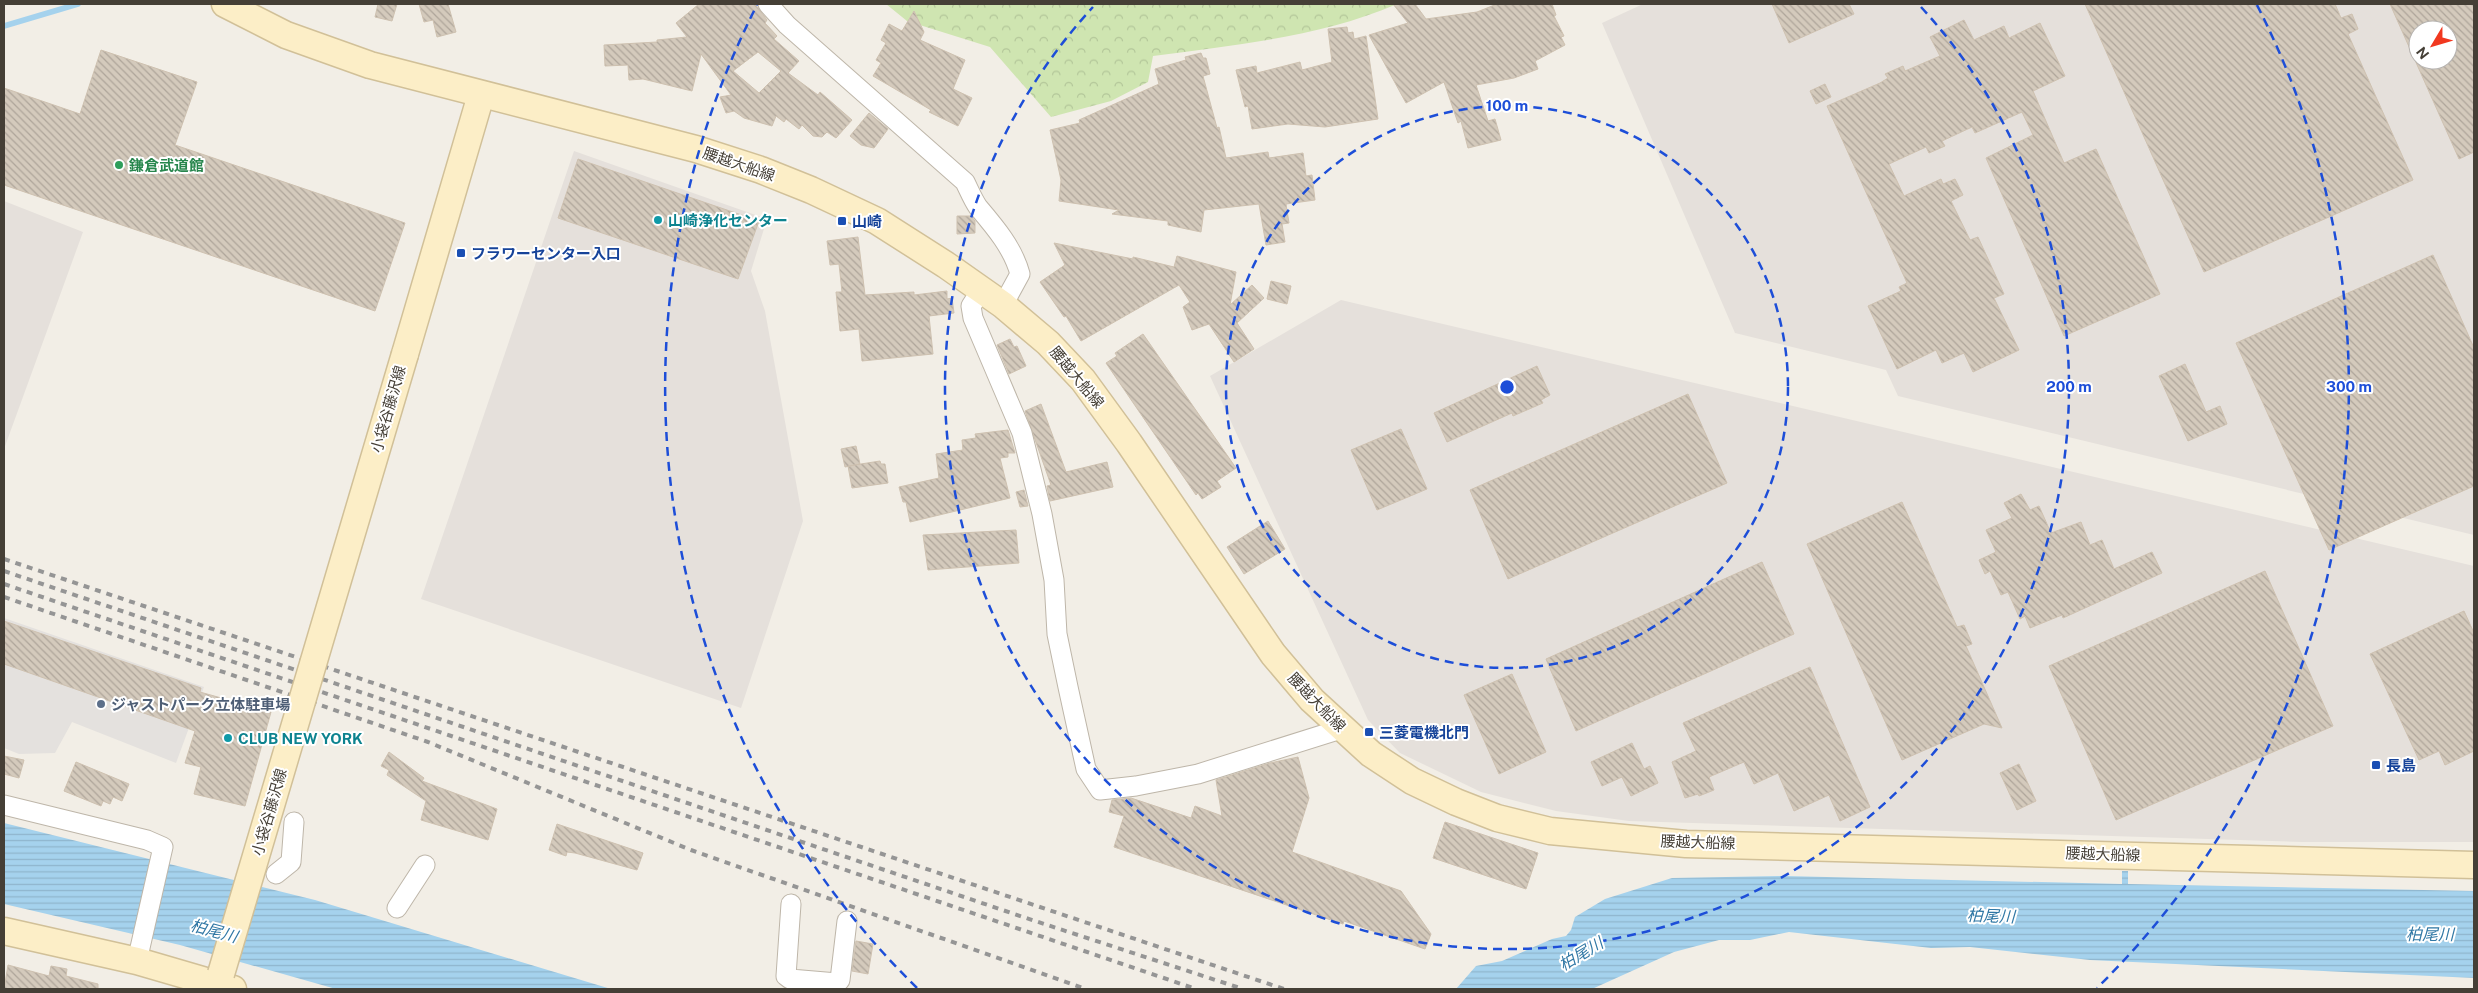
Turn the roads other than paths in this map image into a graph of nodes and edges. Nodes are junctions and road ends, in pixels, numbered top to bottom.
1 (225, 4) edge
2 (768, 4) edge
3 (481, 95) junction
4 (982, 289) junction
5 (1003, 305) junction
6 (1341, 729) junction
7 (4, 805) edge
8 (294, 822) dead end
9 (2474, 865) edge
10 (425, 866) dead end
11 (276, 874) dead end
12 (791, 904) dead end
13 (397, 908) dead end
14 (846, 921) dead end
15 (4, 931) edge
16 (138, 956) junction
17 (222, 984) edge

1 - 3 main road
2 - 5 street
3 - 4 main road, 腰越大船線
3 - 17 main road, 小袋谷藤沢線, bridge
4 - 5 main road, 腰越大船線
4 - 6 street
5 - 6 main road, 腰越大船線
6 - 9 main road, 腰越大船線
7 - 16 street
8 - 11 street
10 - 13 street
12 - 14 street
15 - 16 main road, 小袋谷藤沢線
16 - 17 main road, 小袋谷藤沢線

